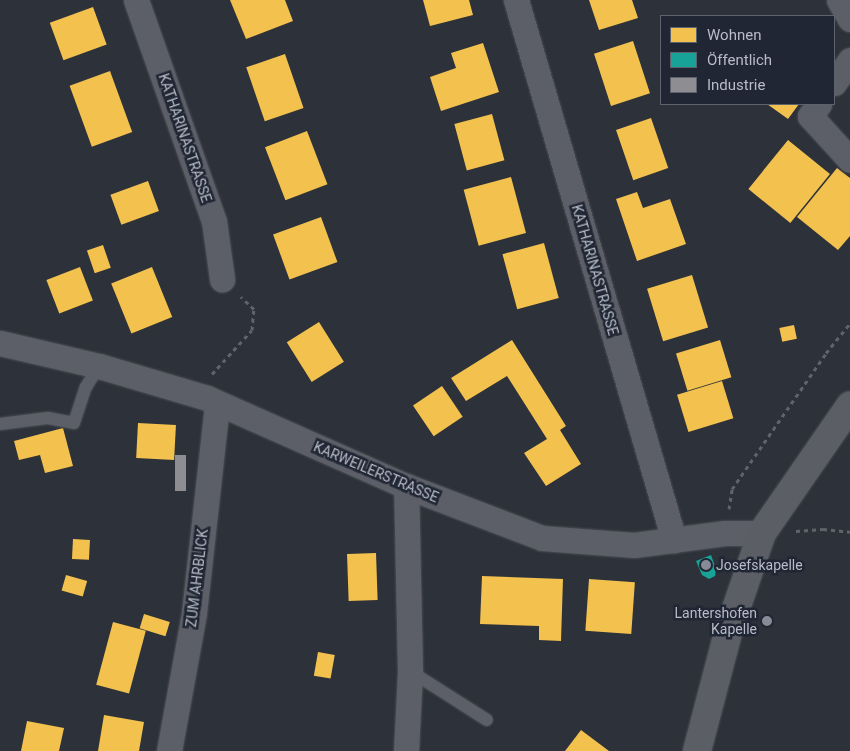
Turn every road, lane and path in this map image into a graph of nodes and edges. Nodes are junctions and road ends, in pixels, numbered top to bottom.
1 (136, 0) edge
2 (516, 0) edge
3 (839, 0) edge
4 (850, 19) edge
5 (850, 60) edge
6 (835, 82) edge
7 (818, 105) edge
8 (850, 160) edge
9 (222, 279) joint
10 (850, 323) edge
11 (0, 343) edge
12 (99, 366) junction
13 (212, 400) junction
14 (850, 406) edge
15 (0, 424) edge
16 (406, 486) junction
17 (850, 532) edge
18 (725, 533) junction
19 (762, 533) junction
20 (674, 540) junction
21 (410, 671) junction
22 (487, 720) dead end
23 (169, 751) edge
24 (406, 751) edge
25 (697, 751) edge

1 - 9 street, KATHARINASTRASSE
2 - 20 street, KATHARINASTRASSE
3 - 4 street
5 - 6 street
7 - 8 street
9 - 13 path
10 - 18 path
11 - 12 street, KARWEILERSTRASSE
12 - 13 street, KARWEILERSTRASSE
12 - 15 lane
13 - 16 street, KARWEILERSTRASSE
13 - 23 street, ZUM AHRBLICK
14 - 19 main road
16 - 20 street, KARWEILERSTRASSE
16 - 21 street
17 - 19 path
18 - 19 street, KARWEILERSTRASSE
18 - 20 street, KARWEILERSTRASSE
19 - 25 main road
21 - 22 lane
21 - 24 street

